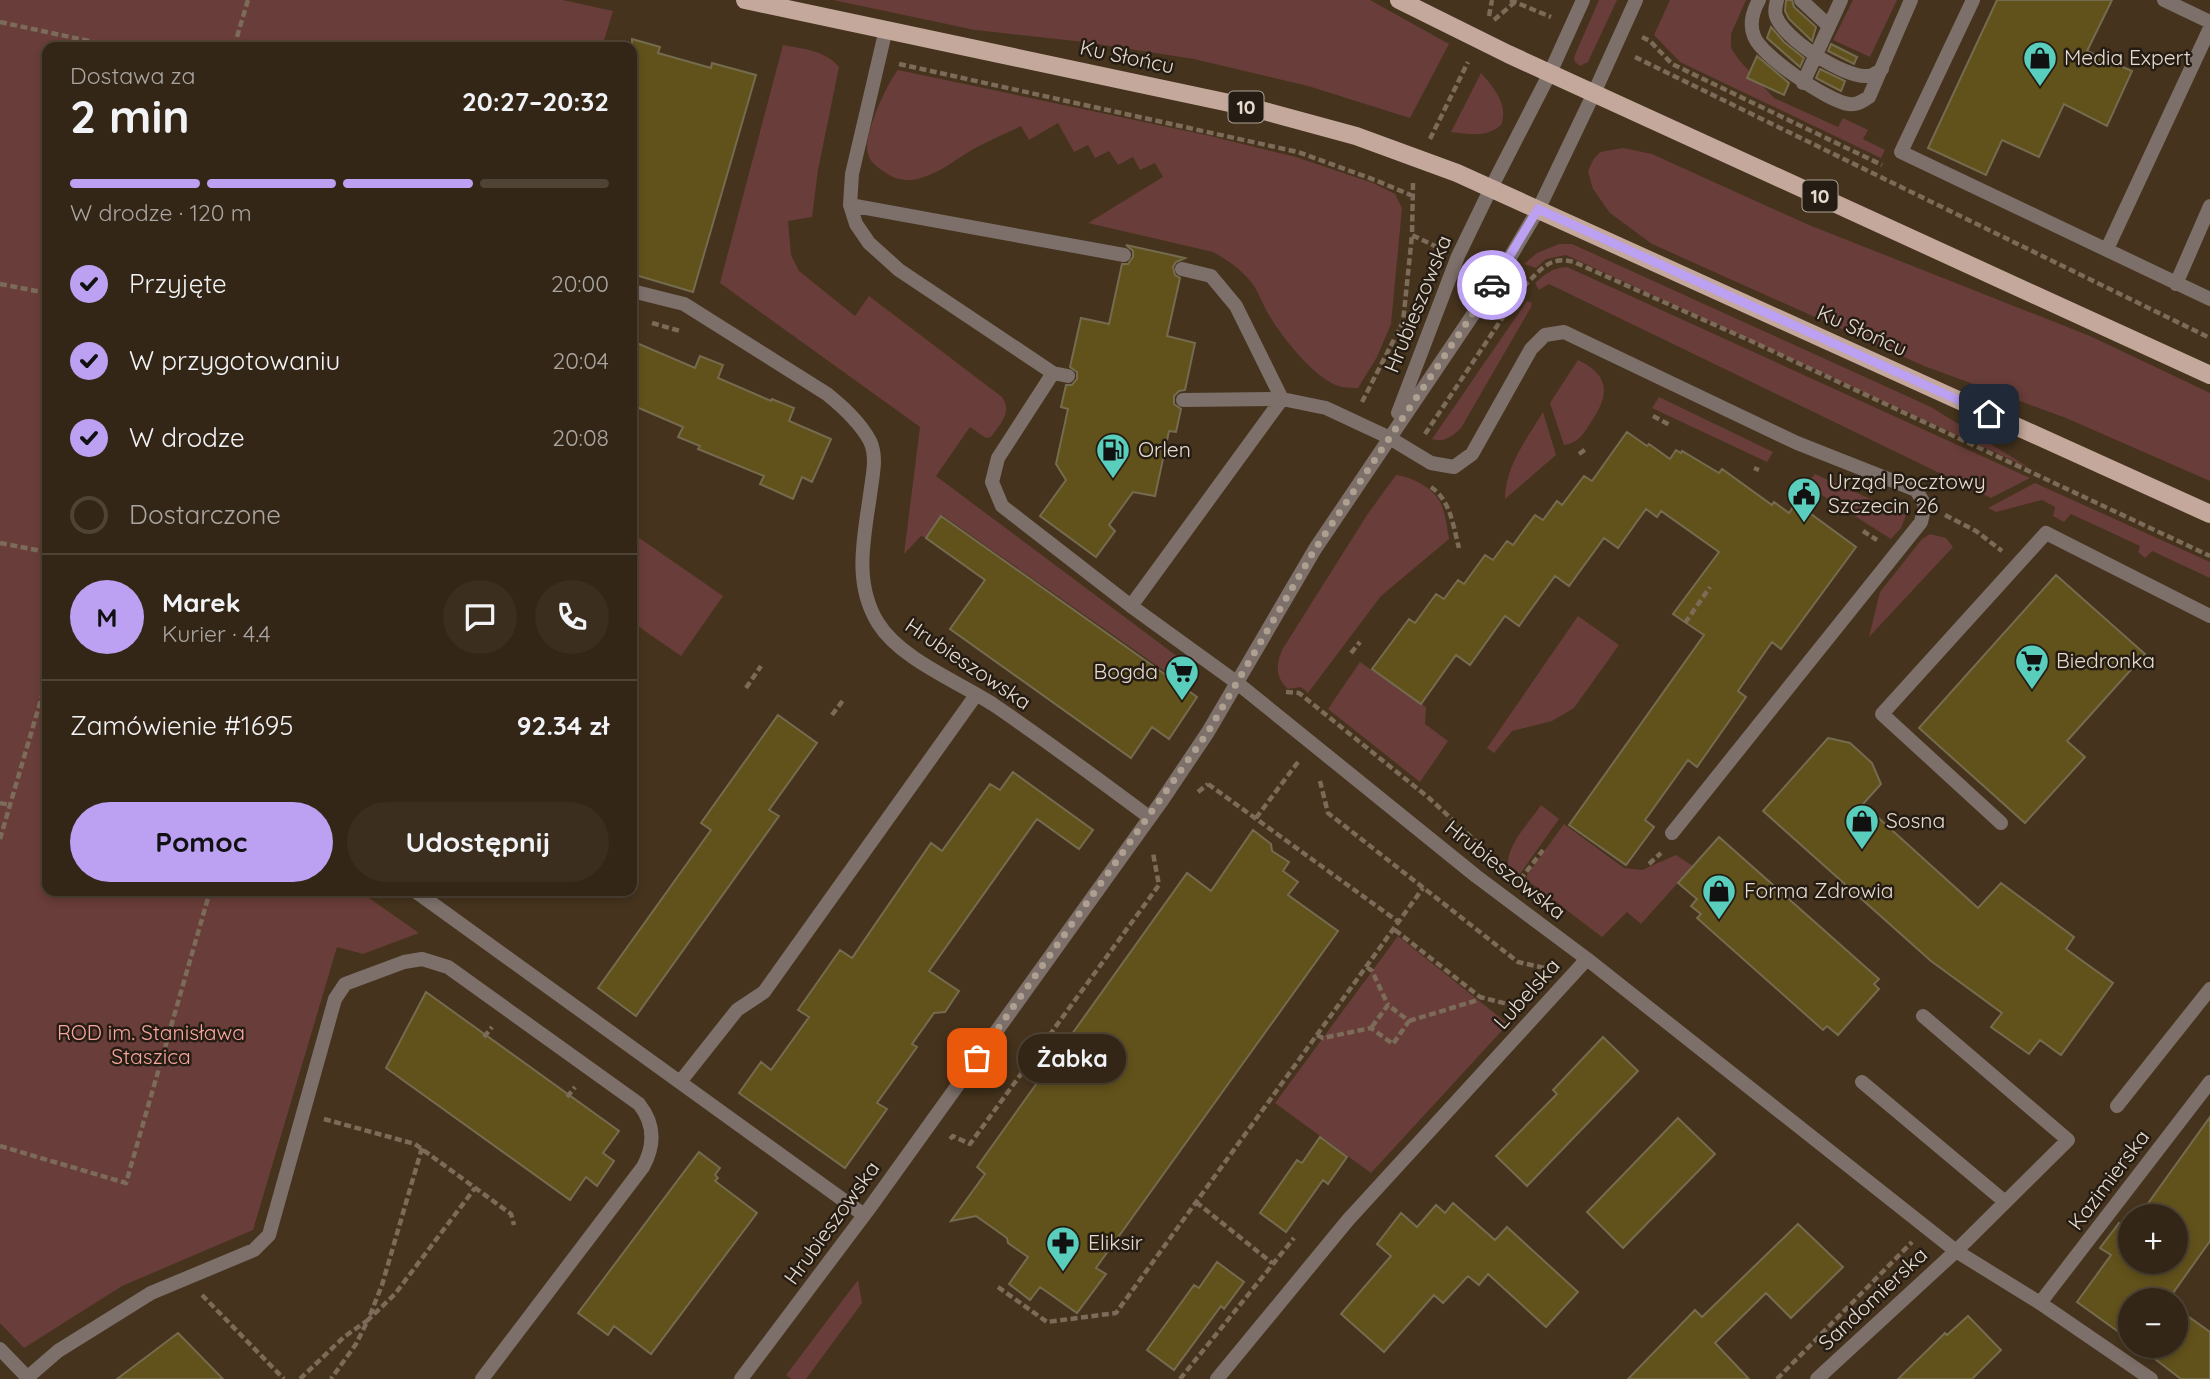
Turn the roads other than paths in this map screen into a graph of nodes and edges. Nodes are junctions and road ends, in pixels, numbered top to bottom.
1 (745, 0) edge
2 (1399, 0) edge
3 (1583, 0) edge
4 (1636, 0) edge
5 (1759, 0) edge
6 (1777, 0) edge
7 (1801, 0) edge
8 (1841, 0) edge
9 (1911, 0) edge
10 (1973, 0) edge
11 (2164, 0) edge
12 (2210, 22) edge
13 (1829, 26) junction
14 (2210, 28) edge
15 (886, 29) junction
16 (1815, 57) junction
17 (1882, 69) junction
18 (1550, 73) junction
19 (1803, 83) junction
20 (1594, 93) junction
21 (1491, 188) junction
22 (850, 205) junction
23 (1538, 209) junction
24 (2209, 213) edge
25 (2107, 249) junction
26 (1124, 255) dead end
27 (1182, 269) dead end
28 (2176, 284) junction
29 (637, 292) edge
30 (2210, 299) edge
31 (2210, 375) edge
32 (1282, 399) junction
33 (1183, 400) dead end
34 (1388, 437) junction
35 (2167, 495) junction
36 (2210, 504) edge
37 (2210, 514) edge
38 (2210, 522) edge
39 (1131, 606) junction
40 (2210, 616) edge
41 (1236, 681) junction
42 (976, 695) junction
43 (1150, 817) junction
44 (2001, 823) dead end
45 (1670, 840) road end
46 (422, 896) edge
47 (1587, 959) junction
48 (2210, 989) edge
49 (1923, 1016) dead end
50 (680, 1082) junction
51 (1862, 1082) dead end
52 (2210, 1082) edge
53 (2117, 1105) dead end
54 (2004, 1201) junction
55 (864, 1215) junction
56 (1956, 1251) junction
57 (2040, 1303) junction
58 (0, 1349) edge
59 (29, 1378) edge
60 (482, 1379) edge
61 (741, 1379) edge
62 (1217, 1379) edge
63 (1817, 1379) edge
64 (2151, 1379) edge

1 - 15 main road, Ku Słońcu / 10
2 - 18 main road, 10
3 - 18 street
4 - 20 street
5 - 19 street
6 - 16 street
7 - 13 street
8 - 13 street
9 - 17 street
10 - 25 street
11 - 12 street
13 - 16 street
14 - 25 street
15 - 21 main road, Ku Słońcu / 10
15 - 22 street
16 - 17 street
16 - 19 street
17 - 19 street
18 - 20 main road, 10
18 - 21 street
20 - 23 street
20 - 31 main road, 10
21 - 23 main road, Ku Słońcu / 10
21 - 34 street, Hrubieszowska
22 - 26 street
22 - 39 street
23 - 34 street, Hrubieszowska
23 - 35 main road, Ku Słońcu / 10
24 - 28 street
25 - 28 street
27 - 32 street
28 - 30 street
29 - 42 street, Hrubieszowska
32 - 33 street
32 - 34 street
32 - 39 street
34 - 41 street, Hrubieszowska
34 - 45 street
35 - 36 street, Ku Słońcu
35 - 37 main road, Ku Słońcu / 10
35 - 38 street
39 - 41 street
40 - 44 street
41 - 43 street, Hrubieszowska
41 - 47 street, Hrubieszowska
42 - 43 street, Hrubieszowska
42 - 50 street
43 - 55 street, Hrubieszowska
46 - 50 street
47 - 56 street, Lubelska
47 - 62 street, Lubelska
48 - 53 street
49 - 54 street, Sandomierska
50 - 55 street
51 - 54 street
52 - 57 street, Kazimierska
54 - 56 street, Sandomierska
55 - 61 street, Hrubieszowska
56 - 57 street
56 - 63 street, Sandomierska
57 - 64 street
58 - 59 street
59 - 60 street

